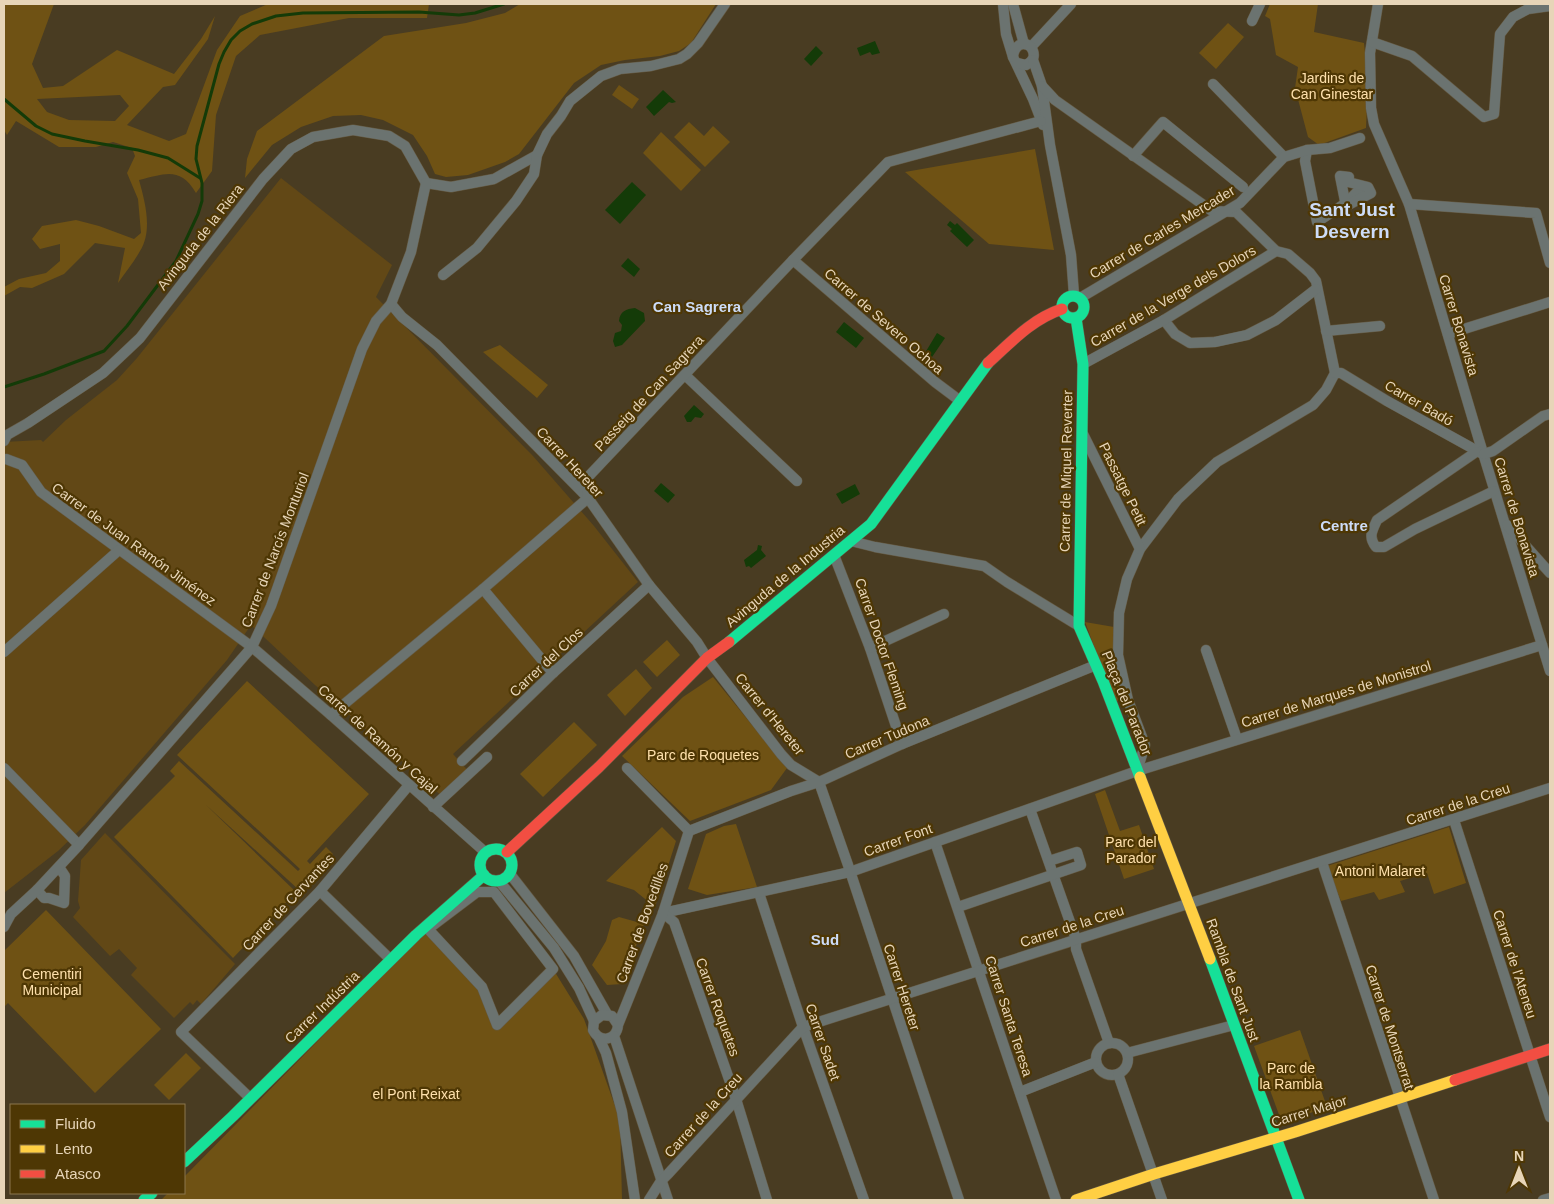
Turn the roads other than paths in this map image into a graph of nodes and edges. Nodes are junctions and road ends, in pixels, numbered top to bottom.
1 (726, 4) edge
2 (1003, 4) edge
3 (1013, 4) edge
4 (1071, 4) edge
5 (1260, 4) edge
6 (1378, 4) edge
7 (1550, 6) edge
8 (1252, 21) dead end
9 (1372, 42) junction
10 (1027, 45) junction
11 (1015, 60) junction
12 (1033, 60) junction
13 (1213, 84) dead end
14 (1042, 86) junction
15 (1040, 121) junction
16 (1048, 132) junction
17 (1360, 138) dead end
18 (1307, 150) junction
19 (537, 155) junction
20 (1133, 156) junction
21 (1284, 157) junction
22 (426, 183) junction
23 (1243, 187) dead end
24 (1360, 189) dead end
25 (1409, 204) junction
26 (1224, 211) junction
27 (1276, 252) junction
28 (792, 260) junction
29 (1550, 264) edge
30 (443, 275) dead end
31 (1316, 289) junction
32 (1077, 297) junction
33 (1550, 302) edge
34 (391, 304) junction
35 (1062, 309) junction
36 (1076, 318) junction
37 (1164, 320) junction
38 (1380, 326) dead end
39 (1326, 331) junction
40 (1448, 334) junction
41 (1083, 364) junction
42 (685, 375) junction
43 (1336, 375) junction
44 (959, 400) junction
45 (1550, 416) edge
46 (1081, 430) junction
47 (4, 441) edge
48 (4, 446) edge
49 (1480, 453) junction
50 (5, 460) edge
51 (797, 481) dead end
52 (1494, 491) junction
53 (588, 498) junction
54 (1504, 523) junction
55 (851, 541) junction
56 (1140, 549) junction
57 (119, 550) junction
58 (834, 554) junction
59 (1550, 573) edge
60 (649, 585) junction
61 (483, 589) junction
62 (944, 614) dead end
63 (1079, 626) junction
64 (1542, 644) junction
65 (252, 647) junction
66 (870, 648) junction
67 (1206, 650) dead end
68 (4, 652) edge
69 (707, 658) junction
70 (1096, 665) junction
71 (1550, 671) edge
72 (553, 673) junction
73 (1128, 700) junction
74 (1115, 713) junction
75 (331, 715) junction
76 (1237, 739) junction
77 (902, 744) junction
78 (487, 757) dead end
79 (462, 761) dead end
80 (4, 768) edge
81 (627, 768) dead end
82 (1137, 771) junction
83 (819, 782) junction
84 (409, 785) junction
85 (1550, 788) edge
86 (433, 806) junction
87 (1030, 809) junction
88 (1454, 820) junction
89 (689, 830) junction
90 (935, 842) junction
91 (79, 845) junction
92 (485, 852) junction
93 (508, 852) junction
94 (1049, 861) junction
95 (1322, 862) junction
96 (59, 867) junction
97 (850, 872) junction
98 (510, 874) junction
99 (1053, 874) junction
100 (484, 876) junction
101 (499, 881) junction
102 (37, 890) junction
103 (320, 891) junction
104 (759, 892) junction
105 (1189, 904) junction
106 (958, 906) junction
107 (663, 913) junction
108 (7, 916) edge
109 (4, 927) edge
110 (428, 929) joint
111 (1076, 939) junction
112 (391, 960) junction
113 (980, 970) junction
114 (891, 998) junction
115 (607, 1014) junction
116 (594, 1021) junction
117 (618, 1025) junction
118 (1234, 1025) junction
119 (803, 1027) junction
120 (614, 1036) junction
121 (599, 1038) junction
122 (1109, 1043) junction
123 (1550, 1049) edge
124 (1127, 1053) junction
125 (1530, 1055) junction
126 (1096, 1062) junction
127 (1118, 1074) junction
128 (1020, 1092) junction
129 (250, 1098) junction
130 (736, 1098) junction
131 (1399, 1098) junction
132 (1550, 1117) edge
133 (1276, 1137) junction
134 (185, 1161) edge
135 (1154, 1174) junction
136 (660, 1181) junction
137 (1550, 1198) edge
138 (635, 1200) edge
139 (649, 1200) edge
140 (668, 1200) edge
141 (767, 1200) edge
142 (864, 1200) edge
143 (959, 1200) edge
144 (1056, 1200) edge
145 (1076, 1200) edge
146 (1162, 1200) edge
147 (1299, 1200) edge
148 (1434, 1200) edge
149 (1543, 1200) edge

1 - 19 street
2 - 11 street
3 - 10 street
4 - 10 street
5 - 8 street
6 - 9 street
7 - 9 street
9 - 25 street, Carrer Bonavista
10 - 11 street
10 - 12 street
11 - 12 street
11 - 15 street
12 - 14 street
13 - 21 street
14 - 16 street
14 - 20 street
15 - 16 street
15 - 28 street, Passeig de Can Sagrera
16 - 32 street
17 - 18 street, Carrer de Carles Mercader
18 - 21 street, Carrer de Carles Mercader
18 - 24 street
19 - 22 street
19 - 30 street
20 - 23 street
20 - 26 street
21 - 26 street, Carrer de Carles Mercader
22 - 34 street, Carrer de Narcís Monturiol
22 - 47 street, Avinguda de la Riera
25 - 29 street
25 - 40 street, Carrer Bonavista
26 - 27 street
26 - 32 street, Carrer de Carles Mercader
27 - 31 street
27 - 37 street, Carrer de la Verge dels Dolors
28 - 42 street, Passeig de Can Sagrera
28 - 44 street, Carrer de Severo Ochoa
31 - 37 street
31 - 39 street
32 - 35 street
32 - 36 street
33 - 40 street
34 - 53 street, Carrer Hereter
34 - 65 street, Carrer de Narcís Monturiol
35 - 36 street
35 - 44 street, Avinguda de la Industria
36 - 41 street, Carrer de Miquel Reverter
37 - 41 street, Carrer de la Verge dels Dolors
38 - 39 street
39 - 43 street
40 - 49 street, Carrer Bonavista
41 - 46 street, Carrer de Miquel Reverter
42 - 51 street
42 - 53 street, Passeig de Can Sagrera
43 - 49 street, Carrer Badó
43 - 56 street
44 - 55 street, Avinguda de la Industria
45 - 49 street
46 - 56 street, Passatge Petit
46 - 63 street, Carrer de Miquel Reverter
48 - 50 street
49 - 52 street, Carrer de Bonavista
49 - 52 street
50 - 57 street, Carrer de Juan Ramón Jiménez
52 - 54 street, Carrer de Bonavista
53 - 60 street, Carrer Hereter
53 - 61 street
54 - 59 street
54 - 64 street, Carrer de Bonavista
55 - 58 street, Avinguda de la Industria
55 - 63 street
56 - 73 street
57 - 65 street, Carrer de Juan Ramón Jiménez
57 - 68 street
58 - 66 street, Carrer Doctor Fleming
58 - 69 street, Avinguda de la Industria
60 - 69 street, Carrer Hereter
60 - 72 street, Carrer del Clos
61 - 72 street
61 - 75 street
62 - 66 street
63 - 70 street, Plaça del Parador
64 - 71 street
64 - 76 street, Carrer de Marques de Monistrol
65 - 75 street, Carrer de Ramón y Cajal
65 - 91 street, Carrer de Narcís Monturiol
66 - 77 street, Carrer Doctor Fleming
67 - 76 street
69 - 83 street, Carrer d'Hereter
69 - 93 street, Avinguda de la Industria
70 - 74 street, Plaça del Parador
70 - 77 street, Carrer Tudona
72 - 79 street, Carrer del Clos
73 - 74 street
73 - 82 street
74 - 82 street, Plaça del Parador
75 - 84 street, Carrer de Ramón y Cajal
76 - 82 street, Carrer de Marques de Monistrol
77 - 83 street, Carrer Tudona
78 - 86 street
80 - 91 street
81 - 89 street
82 - 87 street, Carrer Font
82 - 105 street, Rambla de Sant Just
83 - 89 street, Carrer Tudona
83 - 97 street, Carrer Hereter
84 - 86 street, Carrer de Ramón y Cajal
84 - 103 street, Carrer de Cervantes
85 - 88 street, Carrer de la Creu
86 - 92 street, Carrer de Ramón y Cajal
87 - 90 street, Carrer Font
87 - 94 street
88 - 95 street, Carrer de la Creu
88 - 125 street, Carrer de l'Ateneu
89 - 107 street, Carrer de Bovedilles
90 - 97 street, Carrer Font
90 - 106 street, Carrer Santa Teresa
91 - 96 street, Carrer de Narcís Monturiol
92 - 93 street
92 - 100 street
93 - 98 street
94 - 99 street
94 - 99 street
95 - 105 street, Carrer de la Creu
95 - 131 street, Carrer de Montserrat
96 - 102 street, Carrer de Narcís Monturiol
96 - 102 street
97 - 104 street, Carrer Font
97 - 114 street, Carrer Hereter
98 - 101 street
98 - 115 street
99 - 106 street
99 - 111 street
100 - 101 street
100 - 112 street, Carrer Indústria
101 - 116 street
102 - 108 street, Carrer de Narcís Monturiol
103 - 112 street
103 - 129 street, Carrer de Cervantes
104 - 107 street, Carrer Font
104 - 119 street, Carrer Sadet
105 - 111 street, Carrer de la Creu
105 - 118 street, Rambla de Sant Just
106 - 113 street, Carrer Santa Teresa
107 - 117 street, Carrer de Bovedilles
107 - 130 street, Carrer Roquetes
108 - 109 street, Carrer de Narcís Monturiol
110 - 110 street
111 - 113 street, Carrer de la Creu
111 - 122 street
112 - 129 street, Carrer Indústria
113 - 114 street, Carrer de la Creu
113 - 128 street, Carrer Santa Teresa
114 - 119 street, Carrer de la Creu
114 - 143 street, Carrer Hereter
115 - 116 street
115 - 117 street
116 - 121 street
117 - 120 street
118 - 124 street
118 - 133 street, Rambla de Sant Just
119 - 130 street, Carrer de la Creu
119 - 142 street, Carrer Sadet
120 - 121 street
120 - 136 street
121 - 138 street
122 - 124 street
122 - 126 street
123 - 125 street, Carrer Major
124 - 127 street
125 - 131 street, Carrer Major
125 - 132 street, Carrer de l'Ateneu
126 - 127 street
126 - 128 street
127 - 135 street
128 - 144 street, Carrer Santa Teresa
129 - 134 street, Carrer Indústria
130 - 136 street, Carrer de la Creu
130 - 141 street, Carrer Roquetes
131 - 133 street, Carrer Major
131 - 148 street, Carrer de Montserrat
133 - 135 street, Carrer Major
133 - 147 street, Rambla de Sant Just
135 - 145 street, Carrer Major
135 - 146 street
136 - 139 street, Carrer de la Creu
136 - 140 street
137 - 149 street

